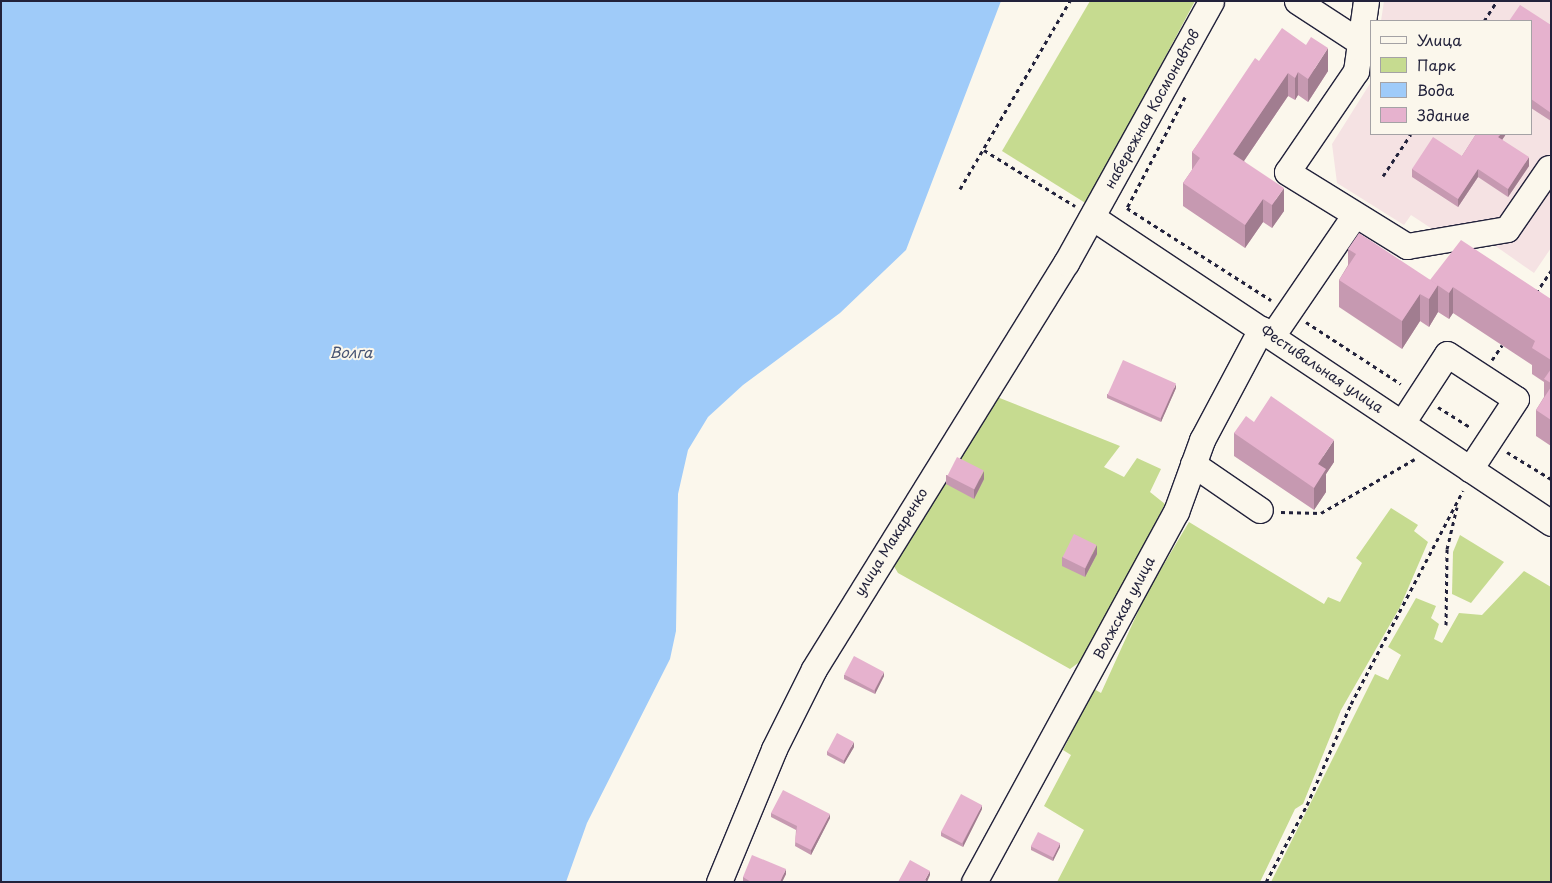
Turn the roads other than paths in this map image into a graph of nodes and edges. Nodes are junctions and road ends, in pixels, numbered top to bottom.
1 (1211, 1) edge
2 (1297, 1) edge
3 (1358, 1) edge
4 (1366, 1) edge
5 (1350, 35) junction
6 (1549, 168) dead end
7 (1354, 216) junction
8 (1092, 217) junction
9 (1266, 332) junction
10 (1402, 423) junction
11 (1193, 464) junction
12 (1470, 469) junction
13 (1260, 510) road end
14 (1551, 522) edge
15 (719, 882) edge
16 (974, 882) edge

1 - 8 street, набережная Космонавтов
2 - 5 street
3 - 5 street
4 - 5 street
5 - 7 street
6 - 7 street
7 - 9 street, Волжская улица
8 - 9 street, Фестивальная улица
8 - 15 street, улица Макаренко
9 - 10 street, Фестивальная улица
9 - 11 street, Волжская улица
10 - 12 street, Фестивальная улица
10 - 12 street
11 - 13 street
11 - 16 street, Волжская улица
12 - 14 street, Фестивальная улица

